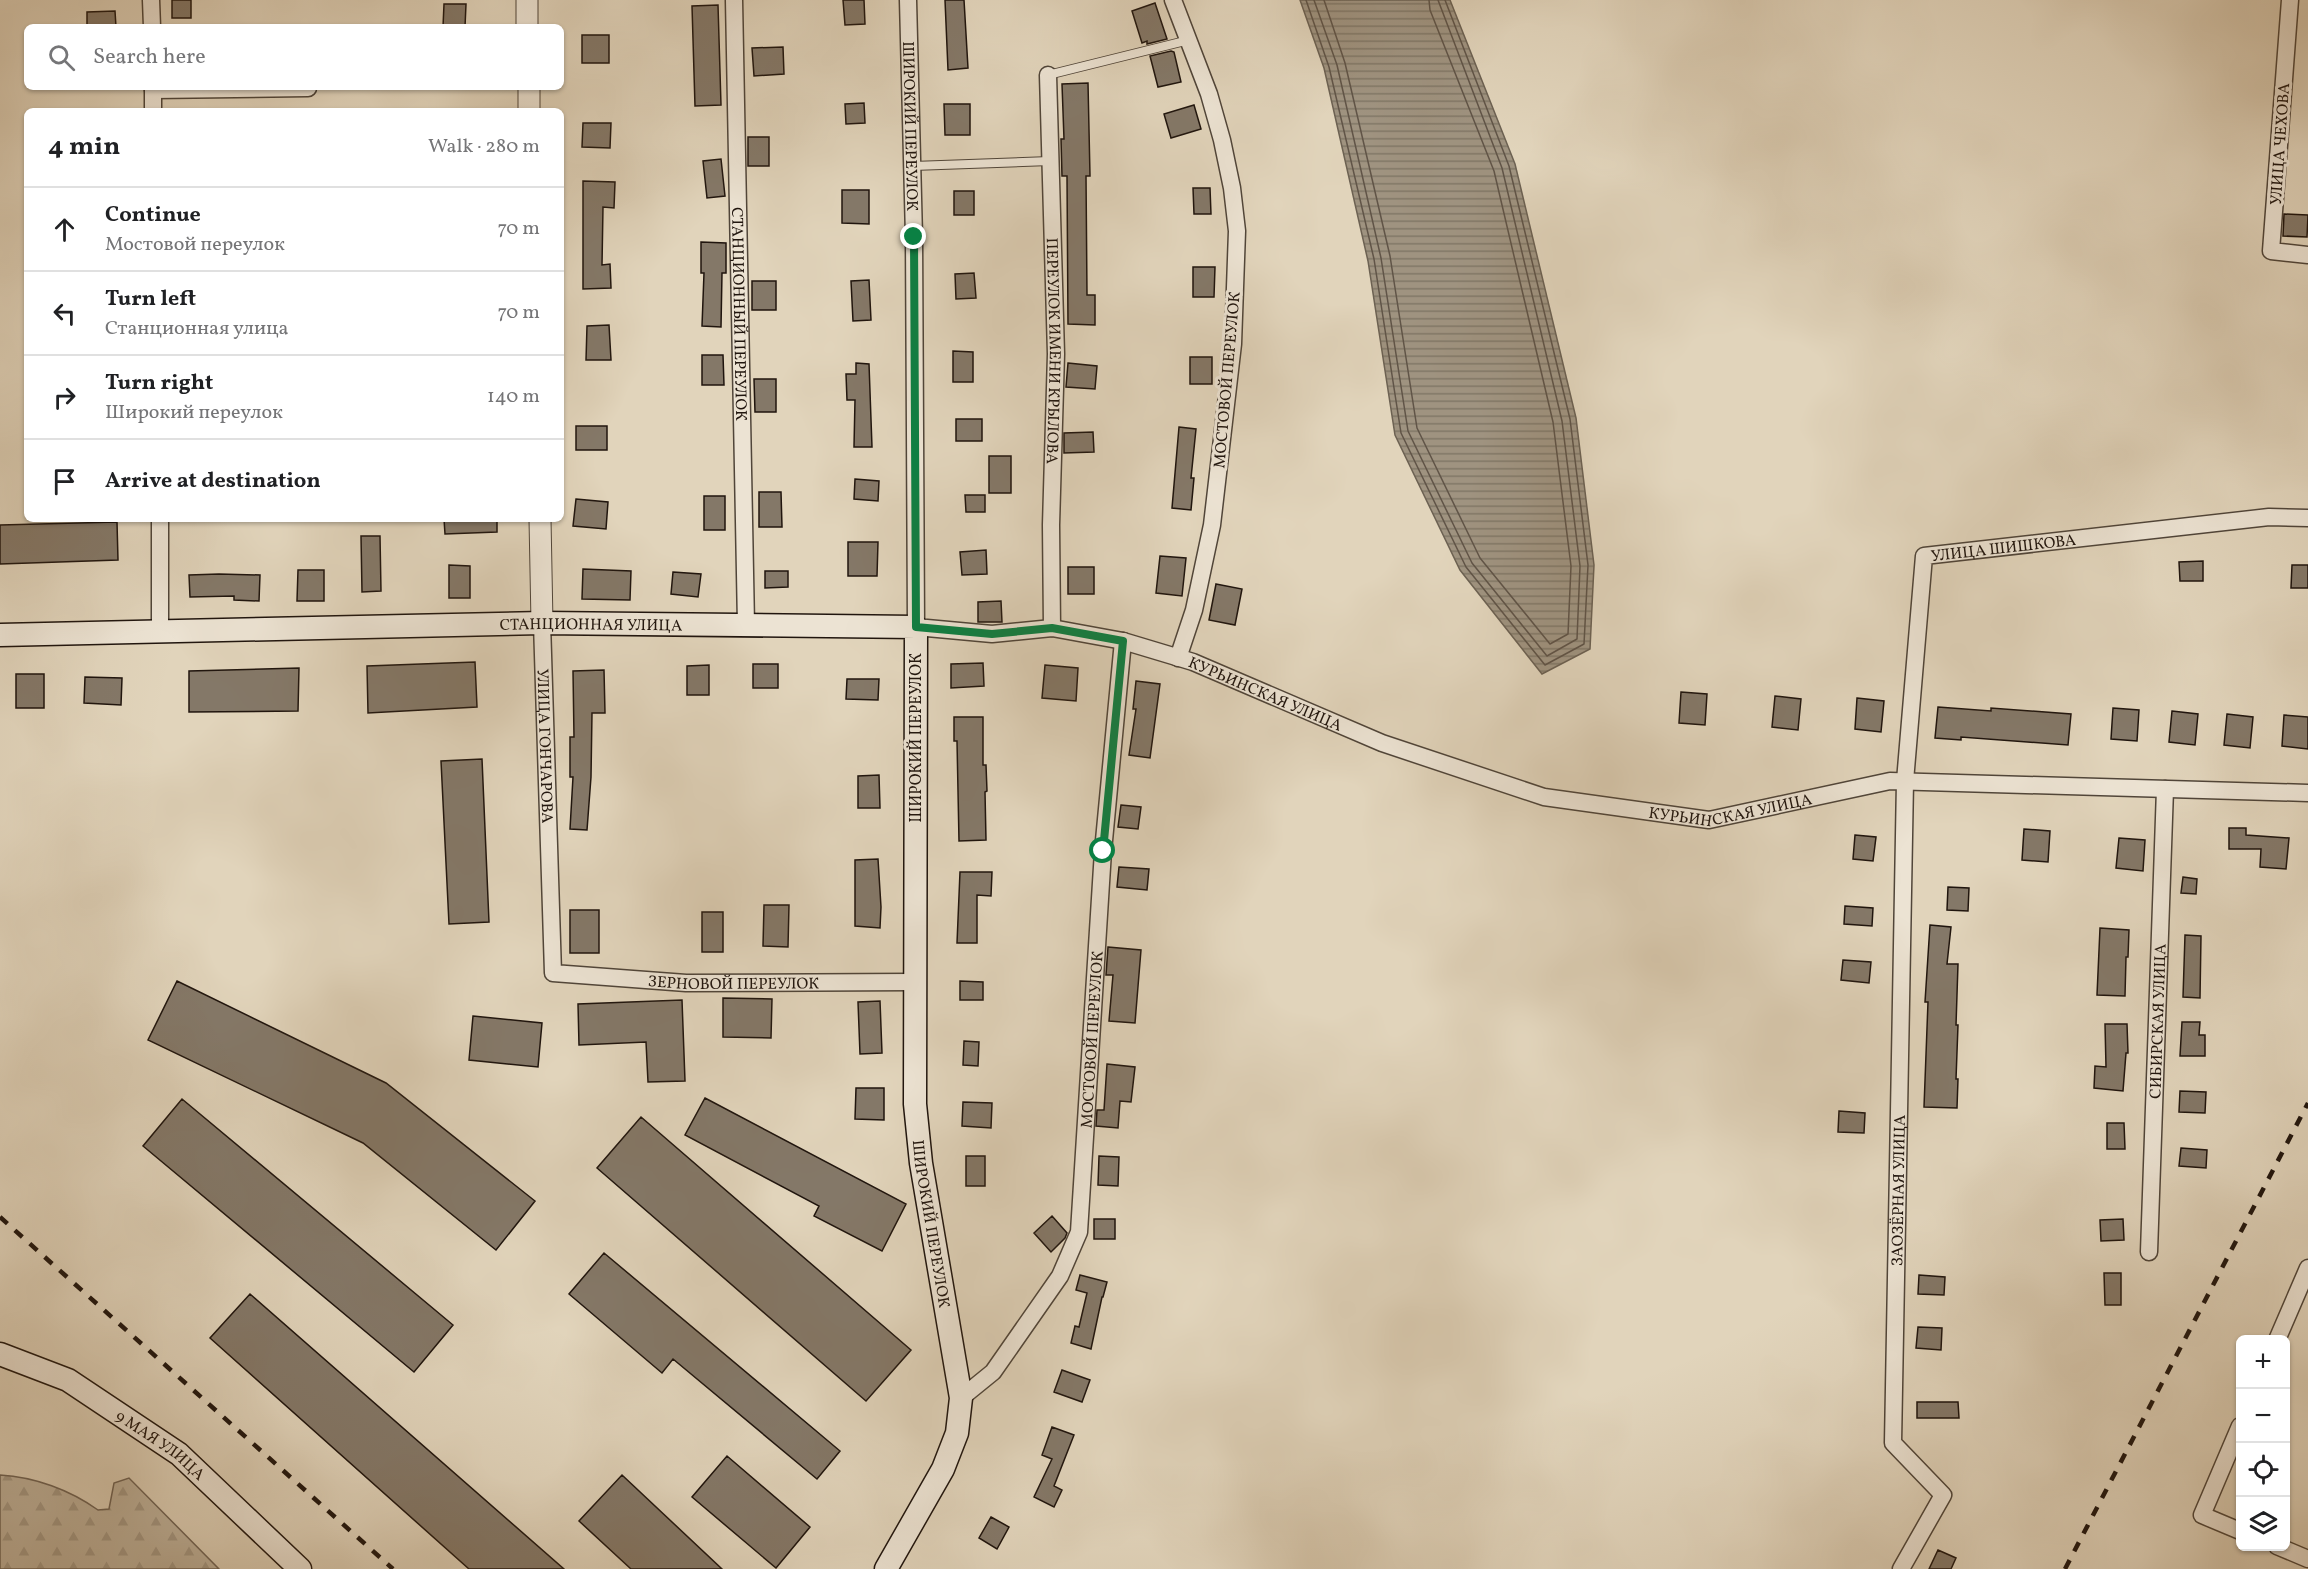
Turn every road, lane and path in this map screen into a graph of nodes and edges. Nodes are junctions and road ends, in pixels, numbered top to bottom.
1 (151, 0) edge
2 (527, 0) edge
3 (734, 0) edge
4 (908, 0) edge
5 (1173, 0) edge
6 (2290, 0) edge
7 (152, 24) edge
8 (527, 24) edge
9 (1189, 40) junction
10 (1048, 75) joint
11 (153, 90) edge
12 (529, 90) edge
13 (153, 108) edge
14 (530, 108) edge
15 (1050, 161) junction
16 (912, 166) junction
17 (2308, 255) edge
18 (2308, 518) edge
19 (160, 522) edge
20 (540, 522) edge
21 (542, 623) junction
22 (746, 626) junction
23 (916, 627) junction
24 (1052, 628) junction
25 (160, 630) junction
26 (0, 635) edge
27 (1123, 641) junction
28 (1178, 658) junction
29 (1905, 781) junction
30 (2164, 789) junction
31 (2308, 793) edge
32 (553, 973) joint
33 (913, 982) junction
34 (2149, 1252) dead end
35 (2308, 1268) edge
36 (2303, 1294) edge
37 (2280, 1335) edge
38 (0, 1354) edge
39 (961, 1398) junction
40 (2236, 1437) edge
41 (2236, 1529) edge
42 (2289, 1551) edge
43 (2308, 1559) edge
44 (300, 1569) edge
45 (886, 1569) edge
46 (1901, 1569) edge

1 - 7 street
2 - 8 street
3 - 22 street, СТАНЦИОННЫЙ ПЕРЕУЛОК
4 - 16 street, ШИРОКИЙ ПЕРЕУЛОК
5 - 9 street, МОСТОВОЙ ПЕРЕУЛОК
6 - 17 street, УЛИЦА ЧЕХОВА
9 - 10 lane
9 - 28 street, МОСТОВОЙ ПЕРЕУЛОК
10 - 15 street, ПЕРЕУЛОК ИМЕНИ КРЫЛОВА
11 - 13 street
12 - 14 street
15 - 16 lane
15 - 24 street, ПЕРЕУЛОК ИМЕНИ КРЫЛОВА
16 - 23 street, ШИРОКИЙ ПЕРЕУЛОК
18 - 29 street, УЛИЦА ШИШКОВА
19 - 25 street
20 - 21 street, УЛИЦА ГОНЧАРОВА
21 - 22 main road, СТАНЦИОННАЯ УЛИЦА
21 - 25 main road, СТАНЦИОННАЯ УЛИЦА
21 - 32 street, УЛИЦА ГОНЧАРОВА
22 - 23 main road, СТАНЦИОННАЯ УЛИЦА
23 - 24 street, СТАНЦИОННАЯ УЛИЦА
23 - 33 main road, ШИРОКИЙ ПЕРЕУЛОК
24 - 27 street, СТАНЦИОННАЯ УЛИЦА
25 - 26 main road, СТАНЦИОННАЯ УЛИЦА
27 - 28 street, СТАНЦИОННАЯ УЛИЦА
27 - 39 street, МОСТОВОЙ ПЕРЕУЛОК
28 - 29 street, КУРЬИНСКАЯ УЛИЦА
29 - 30 street, КУРЬИНСКАЯ УЛИЦА
29 - 46 street, ЗАОЗЁРНАЯ УЛИЦА
30 - 31 street, КУРЬИНСКАЯ УЛИЦА
30 - 34 street, СИБИРСКАЯ УЛИЦА
32 - 33 street, ЗЕРНОВОЙ ПЕРЕУЛОК
33 - 39 main road, ШИРОКИЙ ПЕРЕУЛОК
35 - 36 street
36 - 37 street
38 - 44 main road, 9 МАЯ УЛИЦА
39 - 45 main road, ШИРОКИЙ ПЕРЕУЛОК
40 - 41 street
42 - 43 street

